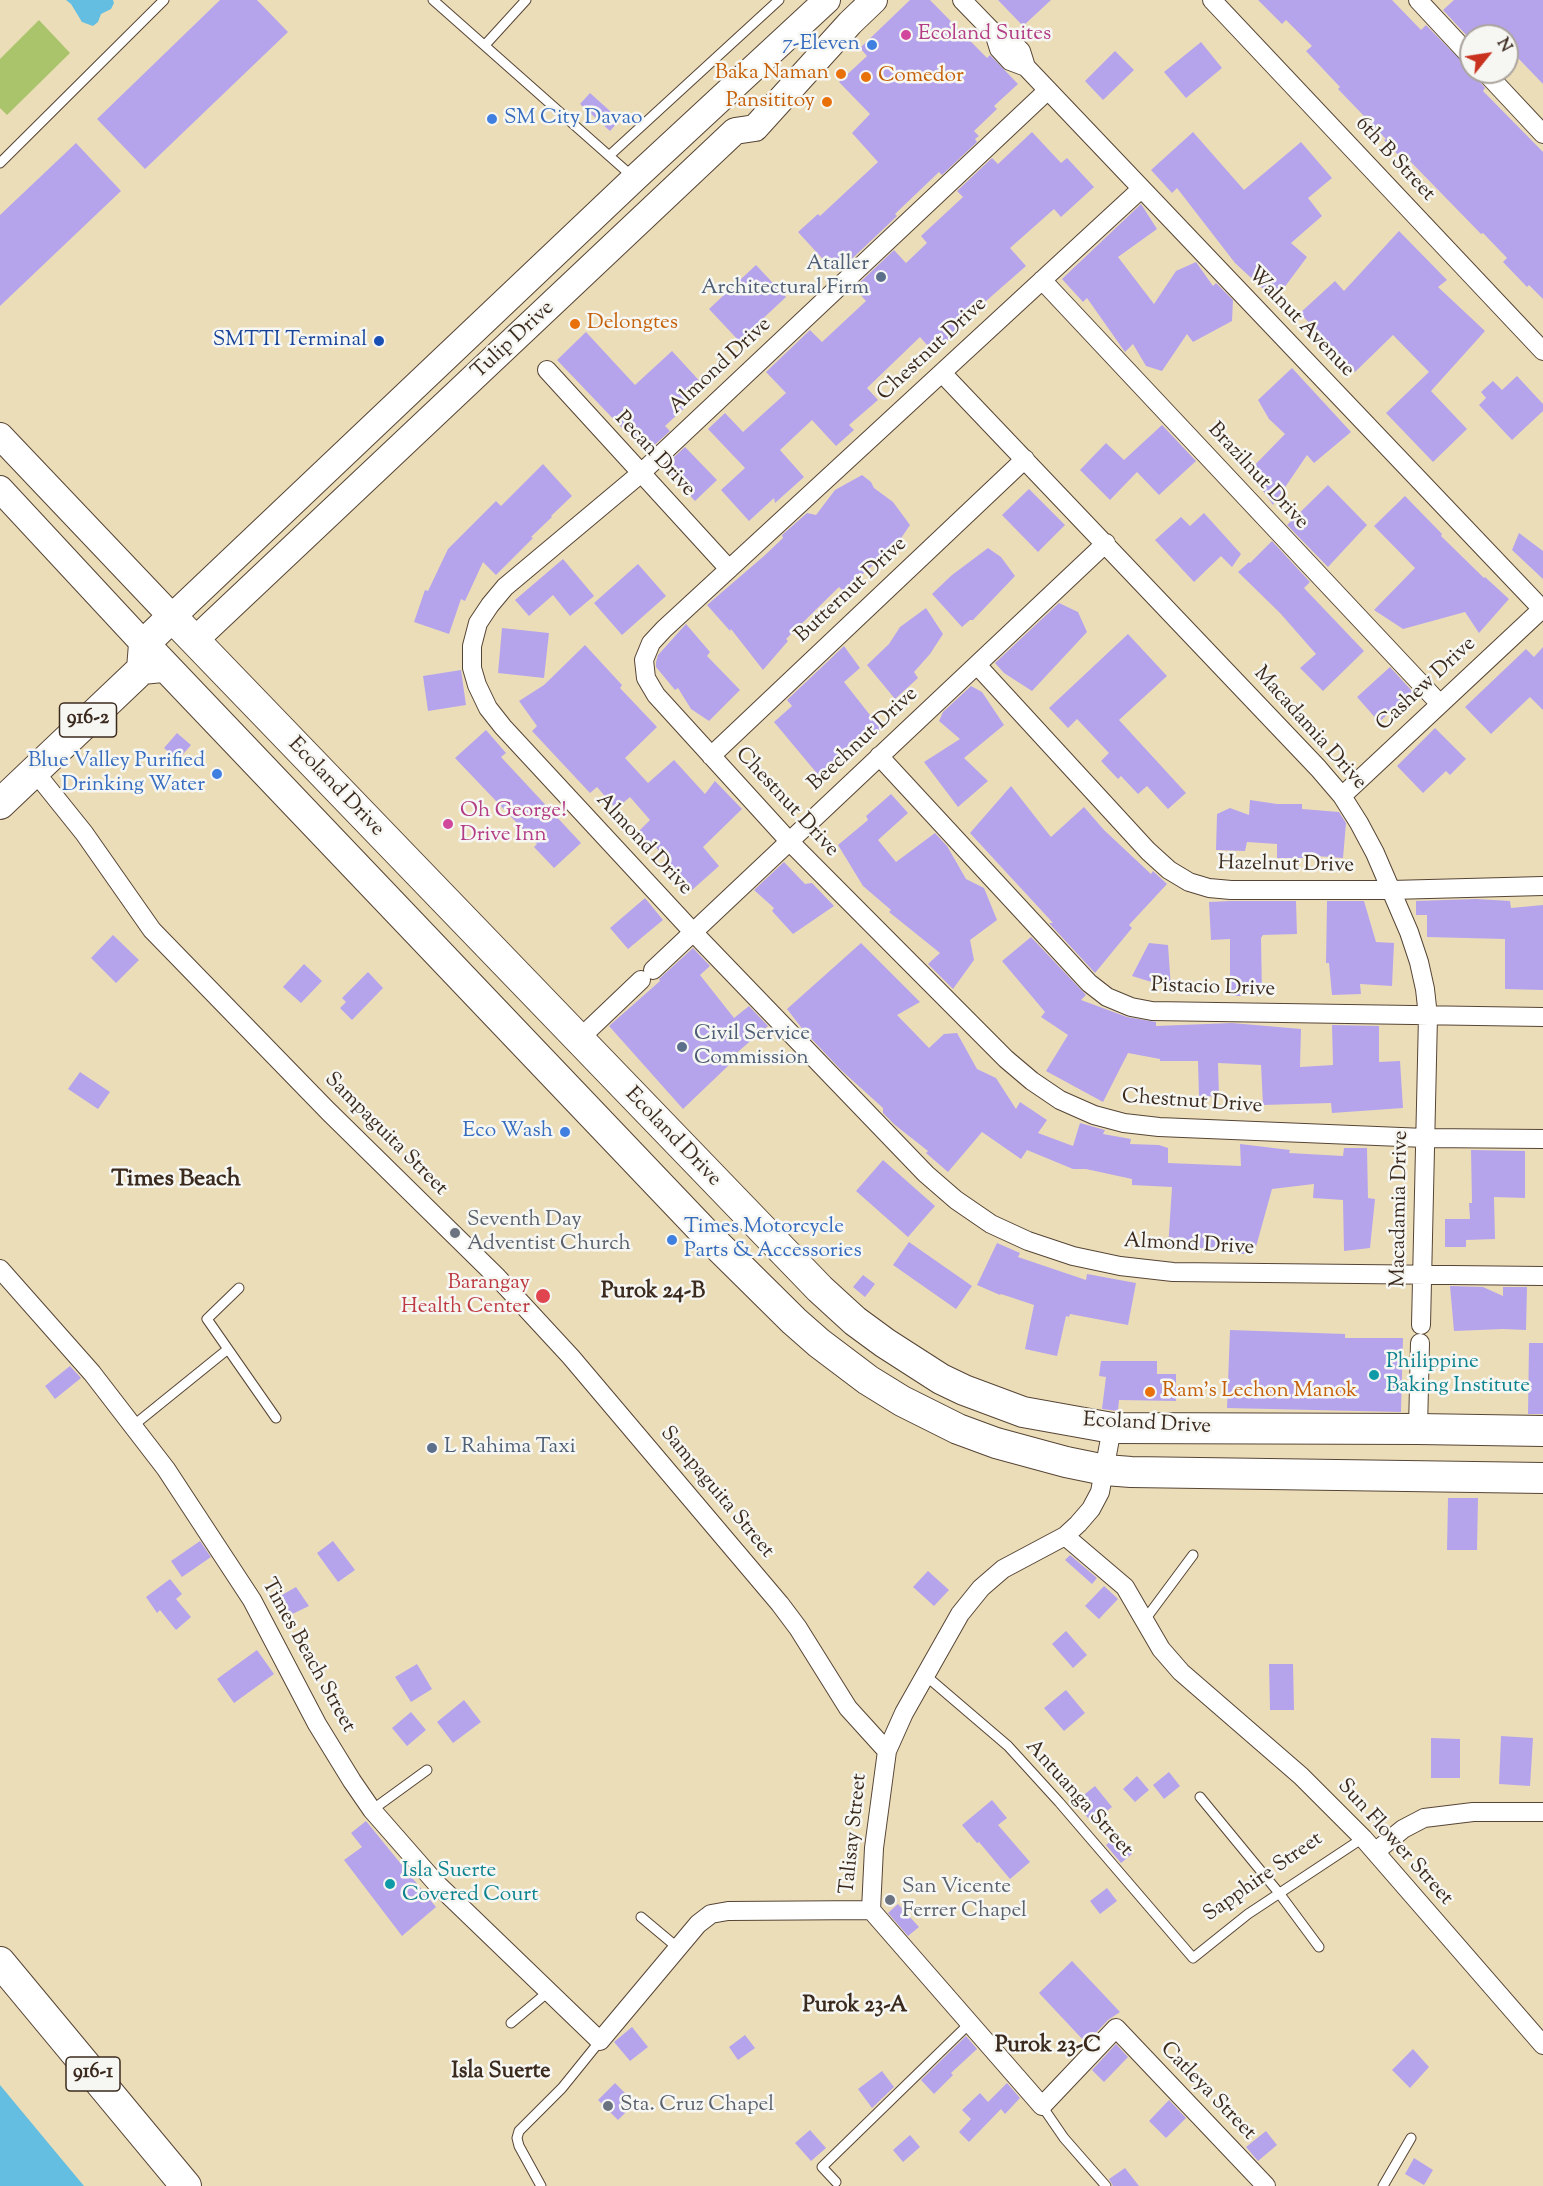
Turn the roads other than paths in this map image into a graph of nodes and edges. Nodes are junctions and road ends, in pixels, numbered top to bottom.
1 (164, 0) edge
2 (433, 0) edge
3 (526, 0) edge
4 (779, 0) edge
5 (828, 0) edge
6 (874, 0) edge
7 (962, 0) edge
8 (1212, 0) edge
9 (1418, 0) edge
10 (850, 23) junction
11 (1459, 44) edge
12 (485, 45) junction
13 (1496, 84) edge
14 (1048, 90) junction
15 (1543, 134) edge
16 (610, 155) junction
17 (0, 163) edge
18 (635, 178) junction
19 (1141, 189) junction
20 (660, 203) junction
21 (1042, 280) junction
22 (523, 284) junction
23 (547, 310) junction
24 (458, 346) junction
25 (1543, 351) edge
26 (547, 370) dead end
27 (482, 371) junction
28 (942, 373) junction
29 (0, 436) edge
30 (1025, 459) junction
31 (640, 474) junction
32 (0, 489) edge
33 (1106, 543) junction
34 (729, 568) junction
35 (1543, 609) edge
36 (172, 617) junction
37 (194, 641) junction
38 (151, 660) junction
39 (977, 665) junction
40 (1440, 704) junction
41 (711, 756) junction
42 (879, 756) junction
43 (35, 772) junction
44 (1342, 796) junction
45 (0, 804) edge
46 (789, 841) junction
47 (1543, 886) edge
48 (1391, 890) junction
49 (693, 932) junction
50 (1428, 1016) junction
51 (1543, 1017) edge
52 (578, 1040) junction
53 (1425, 1138) junction
54 (1543, 1139) edge
55 (0, 1269) edge
56 (1422, 1274) junction
57 (1543, 1276) edge
58 (239, 1288) dead end
59 (228, 1349) junction
60 (276, 1418) dead end
61 (134, 1425) junction
62 (1112, 1428) junction
63 (1418, 1429) junction
64 (1543, 1431) edge
65 (1105, 1470) junction
66 (1543, 1478) edge
67 (1065, 1536) junction
68 (1193, 1555) dead end
69 (1144, 1621) junction
70 (926, 1674) junction
71 (887, 1752) junction
72 (427, 1770) dead end
73 (1200, 1797) dead end
74 (372, 1810) junction
75 (1543, 1812) edge
76 (1369, 1845) junction
77 (1279, 1893) junction
78 (871, 1910) junction
79 (641, 1917) dead end
80 (1319, 1947) dead end
81 (678, 1948) junction
82 (1193, 1958) joint
83 (0, 1962) edge
84 (548, 1992) junction
85 (970, 2023) junction
86 (511, 2024) dead end
87 (600, 2041) junction
88 (1543, 2045) edge
89 (1042, 2106) junction
90 (1411, 2138) dead end
91 (836, 2182) dead end
92 (186, 2186) edge
93 (541, 2186) edge
94 (1106, 2186) edge
95 (1266, 2186) edge
96 (1383, 2186) edge

1 - 17 lane
2 - 12 lane
3 - 12 lane
4 - 16 lane
5 - 10 main road
5 - 18 main road, Tulip Drive / 916-2
6 - 10 main road, Tulip Drive / 916-2
7 - 14 street, Walnut Avenue
8 - 25 street, 6th B Street
9 - 11 street
10 - 20 main road, Tulip Drive / 916-2
12 - 16 lane
13 - 15 street
14 - 19 street, Walnut Avenue
14 - 31 street, Almond Drive
16 - 18 lane
18 - 20 main road
18 - 22 main road, Tulip Drive / 916-2
19 - 21 street, Chestnut Drive
19 - 35 street, Walnut Avenue
20 - 23 main road, Tulip Drive / 916-2
21 - 28 street, Chestnut Drive
21 - 40 street, Brazilnut Drive
22 - 23 main road
22 - 24 main road, Tulip Drive / 916-2
23 - 27 main road, Tulip Drive / 916-2
24 - 27 main road
24 - 36 main road, Tulip Drive / 916-2
26 - 31 street, Pecan Drive
27 - 37 main road, Tulip Drive / 916-2
28 - 30 street, Macadamia Drive
28 - 34 street, Chestnut Drive
29 - 36 main road, Ecoland Drive
30 - 33 street, Macadamia Drive
30 - 41 street, Butternut Drive
31 - 34 street, Pecan Drive
31 - 49 street, Almond Drive
32 - 38 main road, Ecoland Drive
33 - 39 street, Beechnut Drive
33 - 44 street, Macadamia Drive
34 - 41 street, Chestnut Drive
35 - 40 street, Cashew Drive
36 - 37 main road, Ecoland Drive
36 - 38 main road, Tulip Drive / 916-2
37 - 38 main road, Tulip Drive / 916-2
37 - 52 main road, Ecoland Drive
38 - 43 main road, Tulip Drive / 916-2
38 - 65 main road, Ecoland Drive
39 - 42 street, Beechnut Drive
39 - 48 street, Hazelnut Drive
40 - 44 street, Cashew Drive
41 - 46 street, Chestnut Drive
42 - 46 street, Beechnut Drive
42 - 50 street, Pistacio Drive
43 - 45 main road, Tulip Drive / 916-2
43 - 71 street, Sampaguita Street
44 - 48 street, Macadamia Drive
46 - 49 street, Beechnut Drive
46 - 53 street, Chestnut Drive
47 - 48 street, Hazelnut Drive
48 - 50 street, Macadamia Drive
49 - 52 street, Beechnut Drive
49 - 56 street, Almond Drive
50 - 51 street, Pistacio Drive
50 - 53 street, Macadamia Drive
52 - 62 main road, Ecoland Drive
53 - 54 street, Chestnut Drive
53 - 56 street, Macadamia Drive
55 - 61 street, Times Beach Street
56 - 57 street, Almond Drive
56 - 63 street, Macadamia Drive
58 - 59 lane
59 - 60 lane
59 - 61 lane
61 - 74 street, Times Beach Street
62 - 63 main road, Ecoland Drive
62 - 65 street, Talisay Street
63 - 64 main road, Ecoland Drive
65 - 66 main road, Ecoland Drive
65 - 67 street, Talisay Street
67 - 69 street, Sun Flower Street
67 - 70 street, Talisay Street
68 - 69 lane
69 - 76 street, Sun Flower Street
70 - 71 street, Talisay Street
70 - 82 lane, Antuanga Street
71 - 78 street, Talisay Street
72 - 74 lane
73 - 77 lane
74 - 84 street, Times Beach Street
75 - 76 street, Sapphire Street
76 - 77 lane, Sapphire Street
76 - 88 street, Sun Flower Street
77 - 80 lane
77 - 82 lane, Sapphire Street
78 - 81 street, Talisay Street
78 - 85 street
79 - 81 lane
81 - 87 street, Talisay Street
83 - 92 main road, 916-1
84 - 86 lane
84 - 87 street, Times Beach Street
85 - 89 street
85 - 91 lane
87 - 93 lane, Talisay Street
89 - 94 lane
89 - 95 street, Catleya Street
90 - 96 lane

